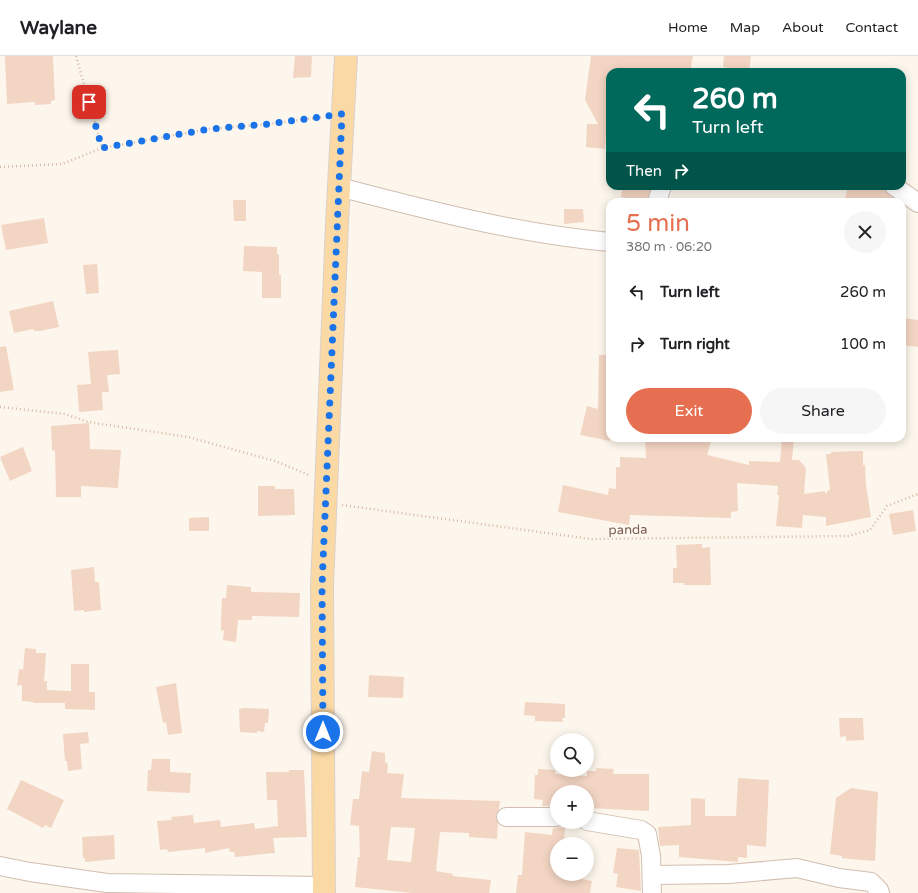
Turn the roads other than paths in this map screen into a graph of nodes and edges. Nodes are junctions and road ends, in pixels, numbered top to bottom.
1 (346, 56) edge
2 (339, 187) junction
3 (900, 190) edge
4 (918, 202) edge
5 (606, 242) edge
6 (506, 816) dead end
7 (550, 817) edge
8 (594, 822) edge
9 (0, 866) edge
10 (653, 875) junction
11 (106, 888) edge
12 (327, 891) edge
13 (652, 893) edge
14 (880, 893) edge

1 - 2 main road
2 - 5 street
2 - 12 main road
3 - 4 street
6 - 7 street
8 - 10 street
9 - 11 street
10 - 13 street
10 - 14 street
11 - 12 street

